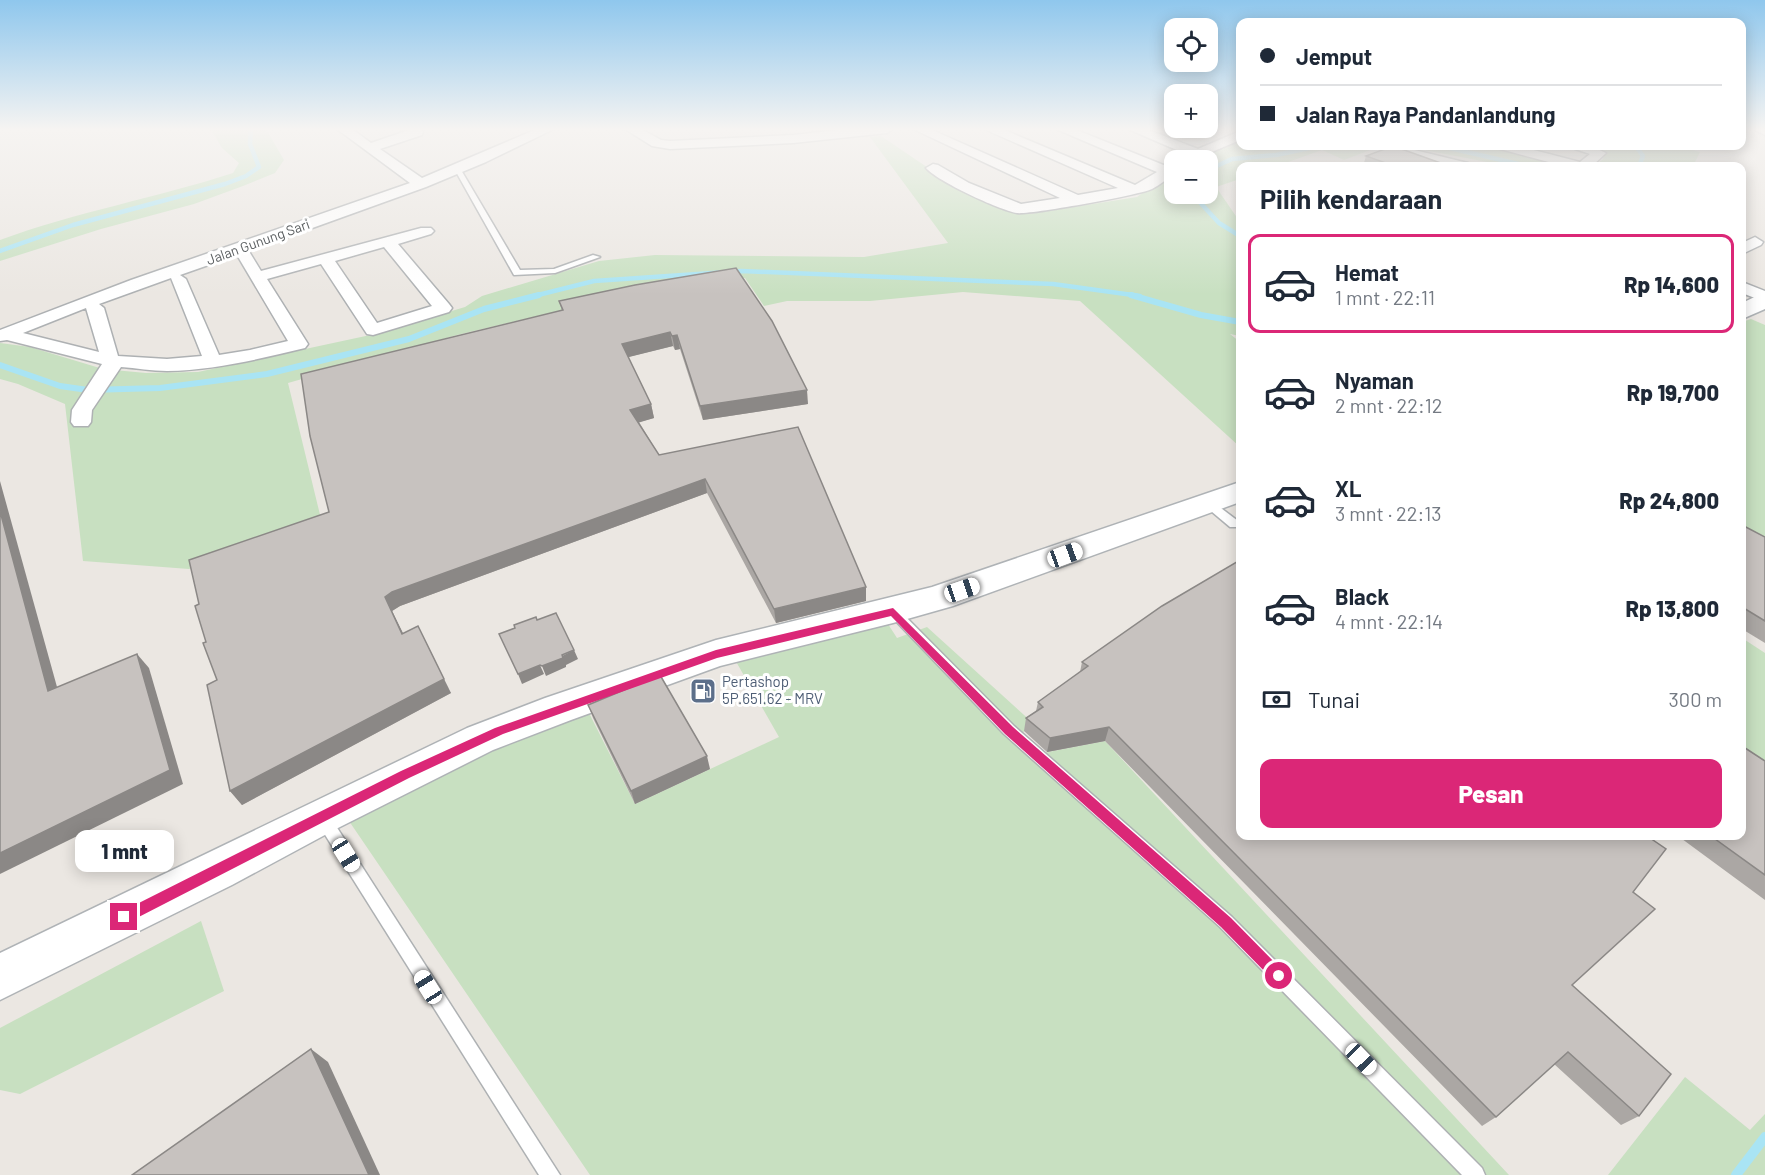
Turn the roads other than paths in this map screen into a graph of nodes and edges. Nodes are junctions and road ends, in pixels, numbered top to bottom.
1 (421, 184) edge
2 (466, 184) edge
3 (960, 184) edge
4 (1041, 184) edge
5 (1119, 184) edge
6 (1150, 184) edge
7 (1134, 190) junction
8 (1079, 201) junction
9 (396, 202) dead end
10 (426, 231) dead end
11 (388, 242) junction
12 (244, 256) junction
13 (596, 257) dead end
14 (325, 258) junction
15 (1746, 274) edge
16 (257, 277) junction
17 (178, 279) junction
18 (1765, 281) edge
19 (1746, 289) edge
20 (1765, 298) edge
21 (95, 308) junction
22 (1746, 310) edge
23 (9, 336) edge
24 (213, 361) junction
25 (110, 367) junction
26 (81, 422) dead end
27 (1228, 506) edge
28 (893, 611) junction
29 (322, 816) junction
30 (0, 977) edge
31 (550, 1175) edge
32 (1475, 1175) edge

1 - 23 street, Jalan Gunung Sari
2 - 13 lane
3 - 8 street
4 - 8 street
5 - 7 street
6 - 7 street
7 - 8 street
9 - 12 street
10 - 11 street
11 - 14 street
11 - 14 street
12 - 16 street
12 - 17 street
14 - 16 street
15 - 18 street
16 - 24 street
17 - 21 street
17 - 24 street
19 - 20 street
20 - 22 street
21 - 23 street
21 - 25 street
23 - 25 street
24 - 25 street
25 - 26 street
27 - 28 street
28 - 29 street
28 - 32 lane
29 - 30 street
29 - 31 lane

